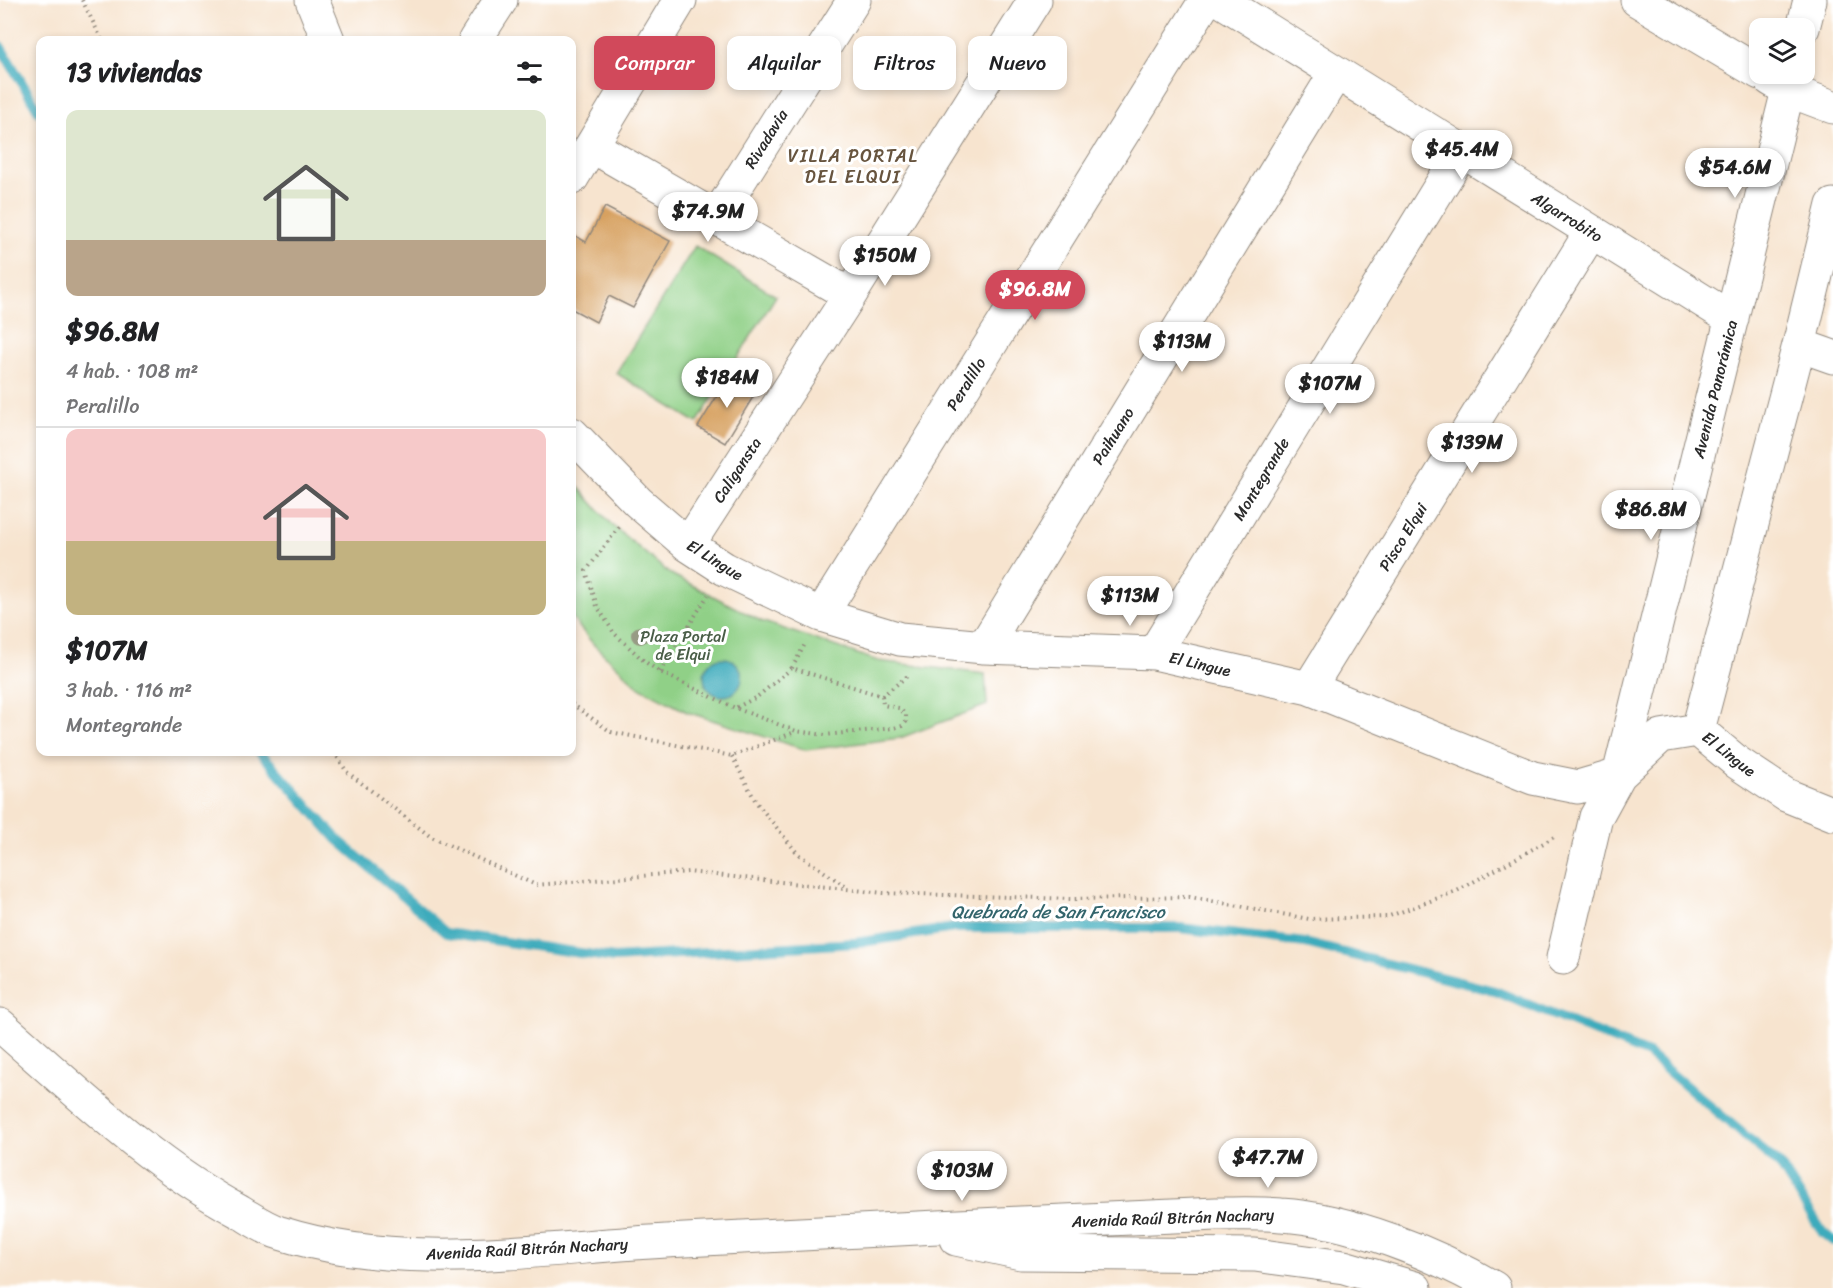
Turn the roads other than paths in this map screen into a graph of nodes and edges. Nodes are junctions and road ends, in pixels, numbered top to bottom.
1 (501, 0) edge
2 (681, 0) edge
3 (854, 0) edge
4 (1035, 0) edge
5 (1206, 0) edge
6 (1220, 0) edge
7 (1637, 0) edge
8 (1810, 0) edge
9 (313, 1) edge
10 (1806, 18) edge
11 (326, 36) edge
12 (478, 36) edge
13 (1749, 66) edge
14 (1336, 73) junction
15 (1790, 84) edge
16 (1793, 84) edge
17 (1833, 107) edge
18 (592, 146) junction
19 (1462, 151) junction
20 (576, 172) edge
21 (1833, 205) edge
22 (716, 218) junction
23 (1591, 232) junction
24 (850, 295) junction
25 (1732, 320) junction
26 (1799, 345) junction
27 (1833, 357) edge
28 (576, 438) edge
29 (688, 545) junction
30 (821, 615) junction
31 (984, 647) junction
32 (1154, 653) junction
33 (1309, 688) junction
34 (1698, 730) junction
35 (1619, 775) junction
36 (1833, 814) edge
37 (1563, 957) dead end
38 (0, 1025) edge
39 (910, 1230) junction
40 (1415, 1288) edge
41 (1494, 1288) edge

1 - 12 street
2 - 18 street
3 - 22 street, Rivadavia
4 - 24 street, Caligansta
5 - 30 street, Peralillo
6 - 14 street, Algarrobito
7 - 13 street
8 - 10 street
9 - 11 street
14 - 19 street, Algarrobito
14 - 31 street, Paihuano
15 - 25 street, Avenida Panorámica
16 - 17 street
18 - 20 street
18 - 22 street
19 - 23 street, Algarrobito
19 - 32 street, Montegrande
21 - 26 street
22 - 24 street
23 - 25 street, Algarrobito
23 - 33 street, Pisco Elqui
24 - 29 street, Caligansta
25 - 35 street, Avenida Panorámica
26 - 27 street
26 - 34 street
28 - 29 street, El Lingue
29 - 30 street, El Lingue
30 - 31 street, El Lingue
31 - 32 street, El Lingue
32 - 33 street, El Lingue
33 - 35 street, El Lingue
34 - 35 street, El Lingue
34 - 36 street, El Lingue
35 - 37 street
38 - 39 street, Avenida Raúl Bitrán Nachary
39 - 40 street, Avenida Raúl Bitrán Nachary
39 - 41 street, Avenida Raúl Bitrán Nachary

